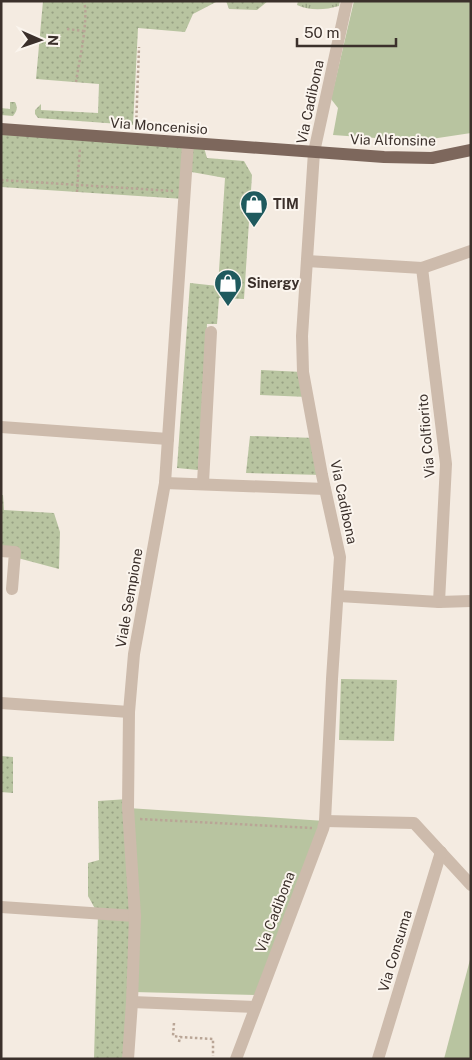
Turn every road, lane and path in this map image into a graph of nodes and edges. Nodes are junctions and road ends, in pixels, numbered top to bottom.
1 (84, 1) edge
2 (347, 1) edge
3 (67, 29) dead end
4 (84, 31) junction
5 (139, 47) dead end
6 (76, 82) dead end
7 (1, 129) edge
8 (81, 136) junction
9 (136, 139) junction
10 (188, 143) junction
11 (471, 150) edge
12 (314, 152) junction
13 (1, 180) edge
14 (77, 185) junction
15 (76, 192) dead end
16 (185, 192) junction
17 (471, 251) edge
18 (308, 261) junction
19 (422, 268) junction
20 (211, 332) dead end
21 (1, 427) edge
22 (168, 439) junction
23 (165, 483) junction
24 (203, 483) junction
25 (325, 489) junction
26 (1, 551) edge
27 (12, 589) dead end
28 (338, 596) junction
29 (471, 601) edge
30 (439, 602) junction
31 (1, 703) edge
32 (129, 712) junction
33 (128, 819) junction
34 (324, 825) junction
35 (441, 852) junction
36 (471, 885) edge
37 (1, 907) edge
38 (135, 916) junction
39 (132, 1002) junction
40 (255, 1007) junction
41 (174, 1023) dead end
42 (180, 1037) junction
43 (179, 1042) dead end
44 (213, 1056) dead end
45 (128, 1059) edge
46 (236, 1059) edge
47 (378, 1059) edge

1 - 4 path
2 - 12 street, Via Cadibona
3 - 4 path
4 - 6 path
5 - 9 path
7 - 8 main road, Via Moncenisio
8 - 9 main road, Via Moncenisio
8 - 14 path
9 - 10 main road, Via Moncenisio
10 - 12 main road, Via Moncenisio
10 - 16 street, Viale Sempione
11 - 12 main road, Via Alfonsine
12 - 18 street, Via Cadibona
13 - 14 path
14 - 15 path
14 - 16 path
16 - 22 street, Viale Sempione
17 - 19 street
18 - 19 street
18 - 25 street, Via Cadibona
19 - 30 street, Via Colfiorito
20 - 24 street
21 - 22 street
22 - 23 street, Viale Sempione
23 - 24 street
23 - 32 street, Viale Sempione
24 - 25 street
25 - 28 street, Via Cadibona
26 - 27 street
28 - 30 street
28 - 34 street, Via Cadibona
29 - 30 street
31 - 32 street
32 - 33 street, Viale Sempione
33 - 34 path
33 - 38 street, Viale Sempione
34 - 35 street
34 - 40 street, Via Cadibona
35 - 36 street
35 - 47 street, Via Consuma
37 - 38 street
38 - 39 street, Viale Sempione
39 - 40 street
39 - 45 street, Viale Sempione
40 - 46 street, Via Cadibona
41 - 42 path
42 - 43 path
42 - 44 path

